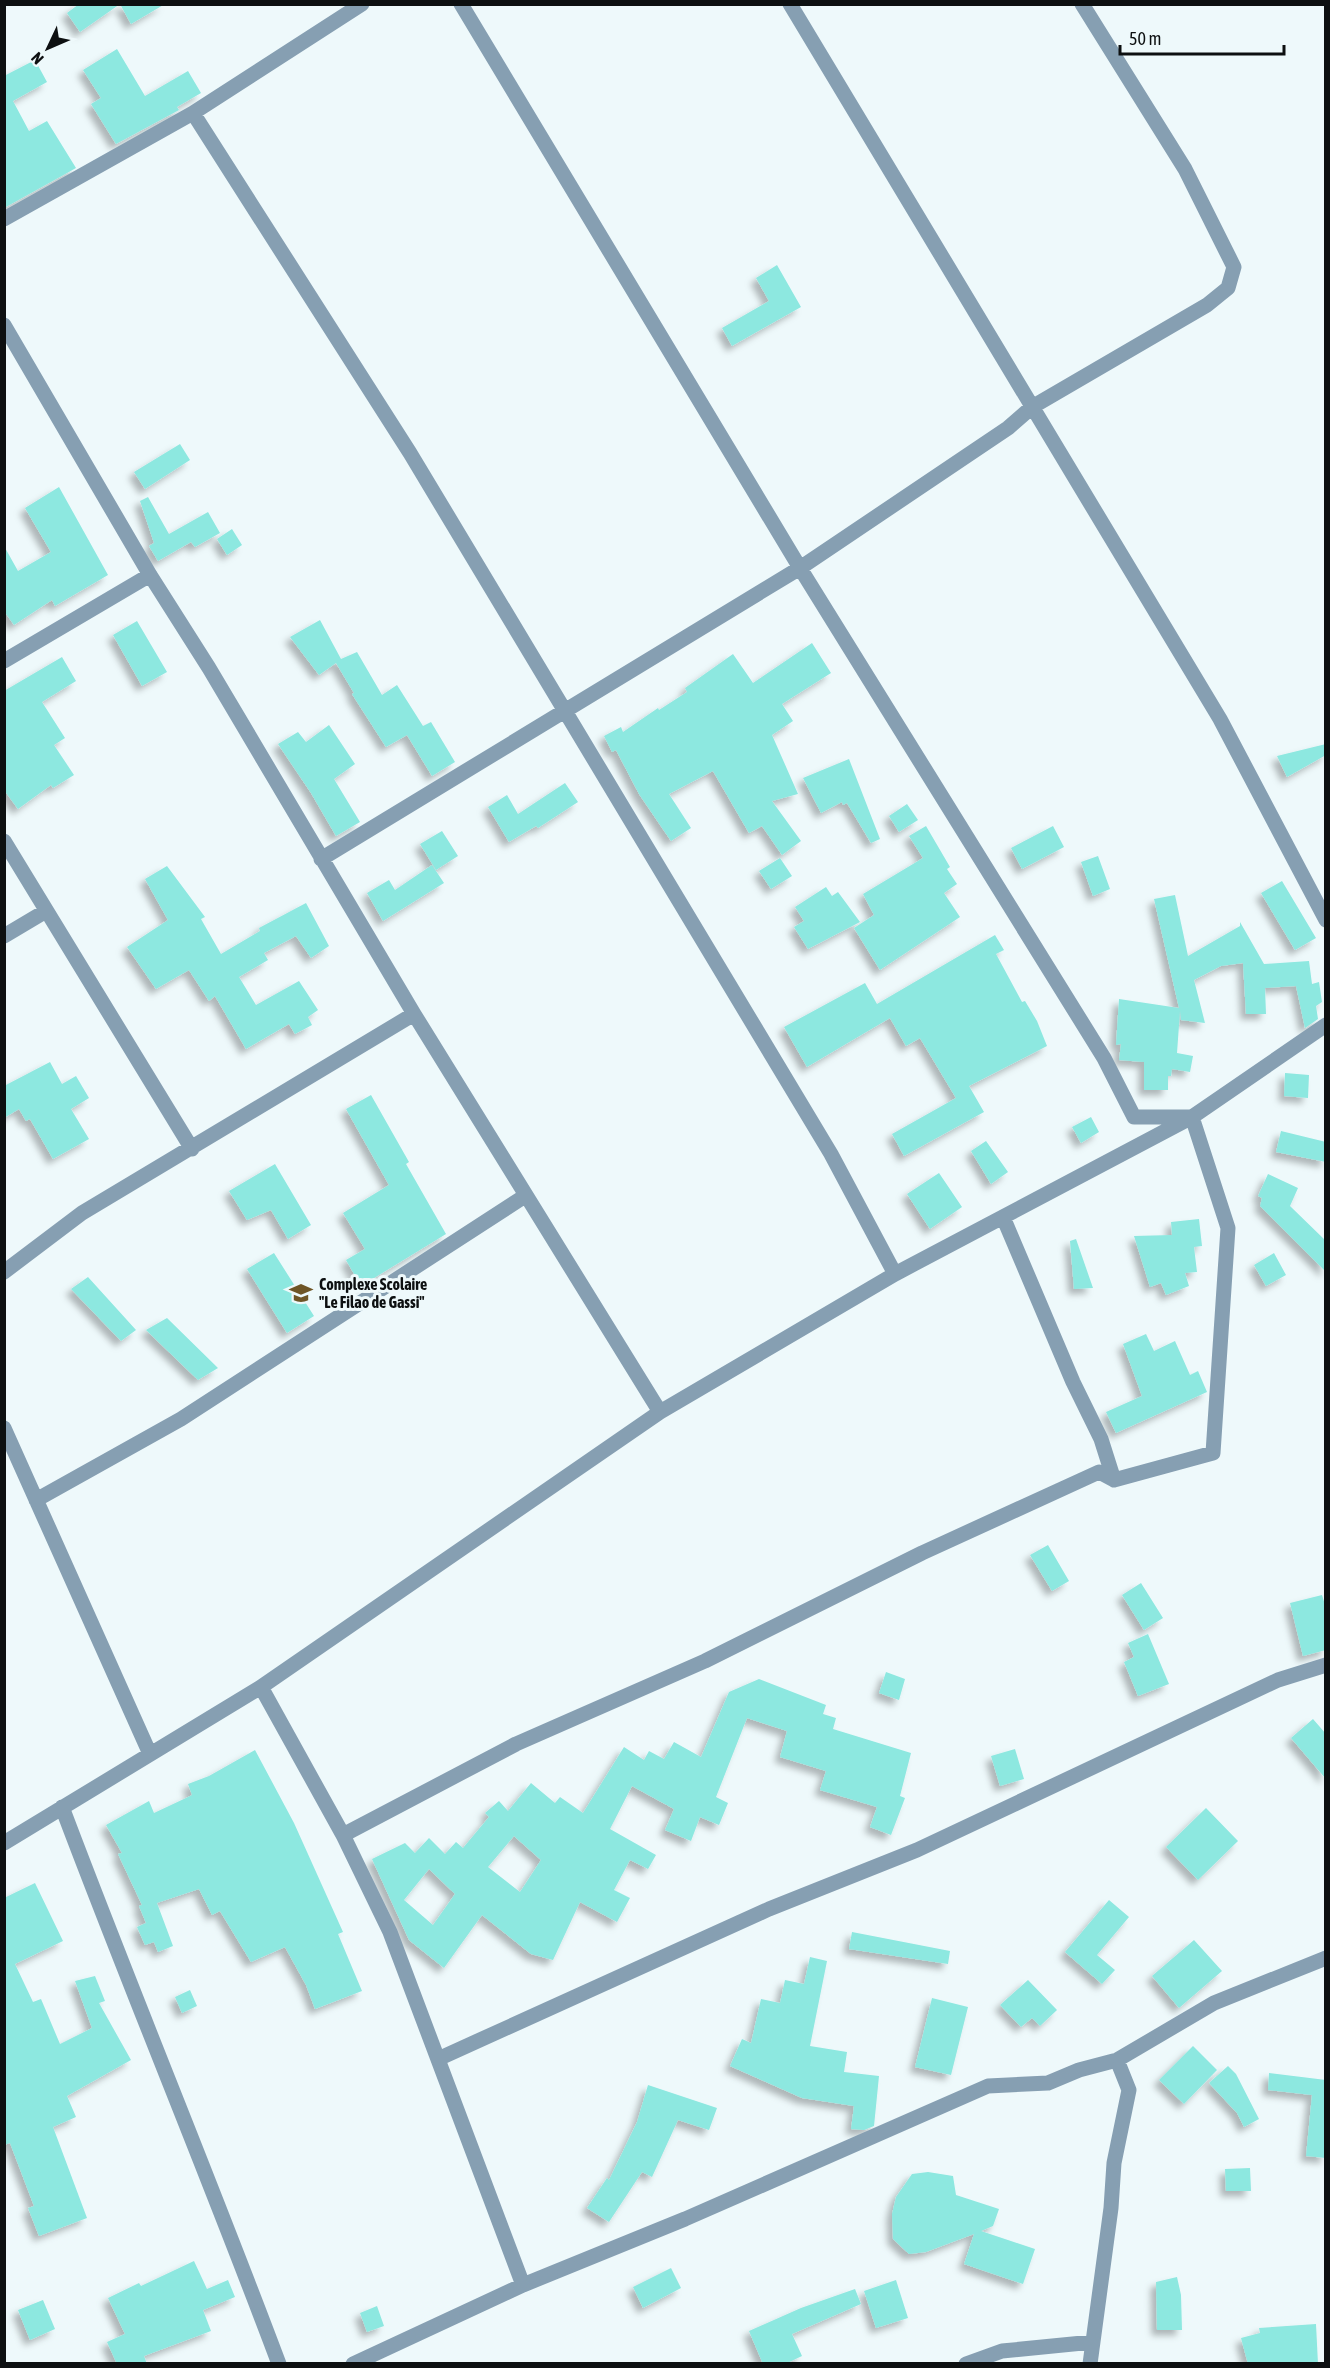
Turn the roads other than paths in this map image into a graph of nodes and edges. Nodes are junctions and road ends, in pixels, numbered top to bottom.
1 (362, 4) edge
2 (461, 4) edge
3 (790, 4) edge
4 (1082, 4) edge
5 (193, 113) junction
6 (4, 219) edge
7 (4, 325) edge
8 (1032, 407) junction
9 (800, 568) junction
10 (150, 575) junction
11 (4, 661) edge
12 (564, 710) junction
13 (4, 841) edge
14 (321, 860) junction
15 (46, 911) junction
16 (1326, 920) edge
17 (4, 936) edge
18 (414, 1014) junction
19 (1326, 1025) edge
20 (1192, 1117) junction
21 (192, 1149) junction
22 (525, 1196) junction
23 (1003, 1217) junction
24 (4, 1272) edge
25 (895, 1274) junction
26 (660, 1412) junction
27 (4, 1428) edge
28 (1114, 1480) junction
29 (36, 1500) junction
30 (1326, 1665) edge
31 (261, 1688) junction
32 (150, 1754) junction
33 (62, 1807) junction
34 (343, 1835) junction
35 (4, 1843) edge
36 (1326, 1958) edge
37 (438, 2059) junction
38 (1117, 2060) junction
39 (524, 2285) junction
40 (1093, 2342) junction
41 (279, 2364) edge
42 (352, 2364) edge
43 (966, 2364) edge
44 (1090, 2364) edge

1 - 5 street
2 - 9 street
3 - 8 street
4 - 8 street
5 - 6 street
5 - 12 street
7 - 10 street
8 - 9 street
8 - 16 street
9 - 12 street
9 - 20 street
10 - 11 street
10 - 14 street
12 - 14 street
12 - 25 street
13 - 15 street
14 - 18 street
15 - 17 street
15 - 21 street
18 - 21 street
18 - 22 street
19 - 20 street
20 - 23 street
20 - 28 street
21 - 24 street
22 - 26 street
22 - 29 street
23 - 25 street
23 - 28 street
25 - 26 street
26 - 31 street
27 - 29 street
28 - 34 street
29 - 32 street
30 - 37 street
31 - 32 street
31 - 34 street
32 - 33 street
33 - 35 street
33 - 41 street
34 - 37 street
36 - 38 street
37 - 39 street
38 - 39 street
38 - 40 street
39 - 42 street
40 - 43 street
40 - 44 street

